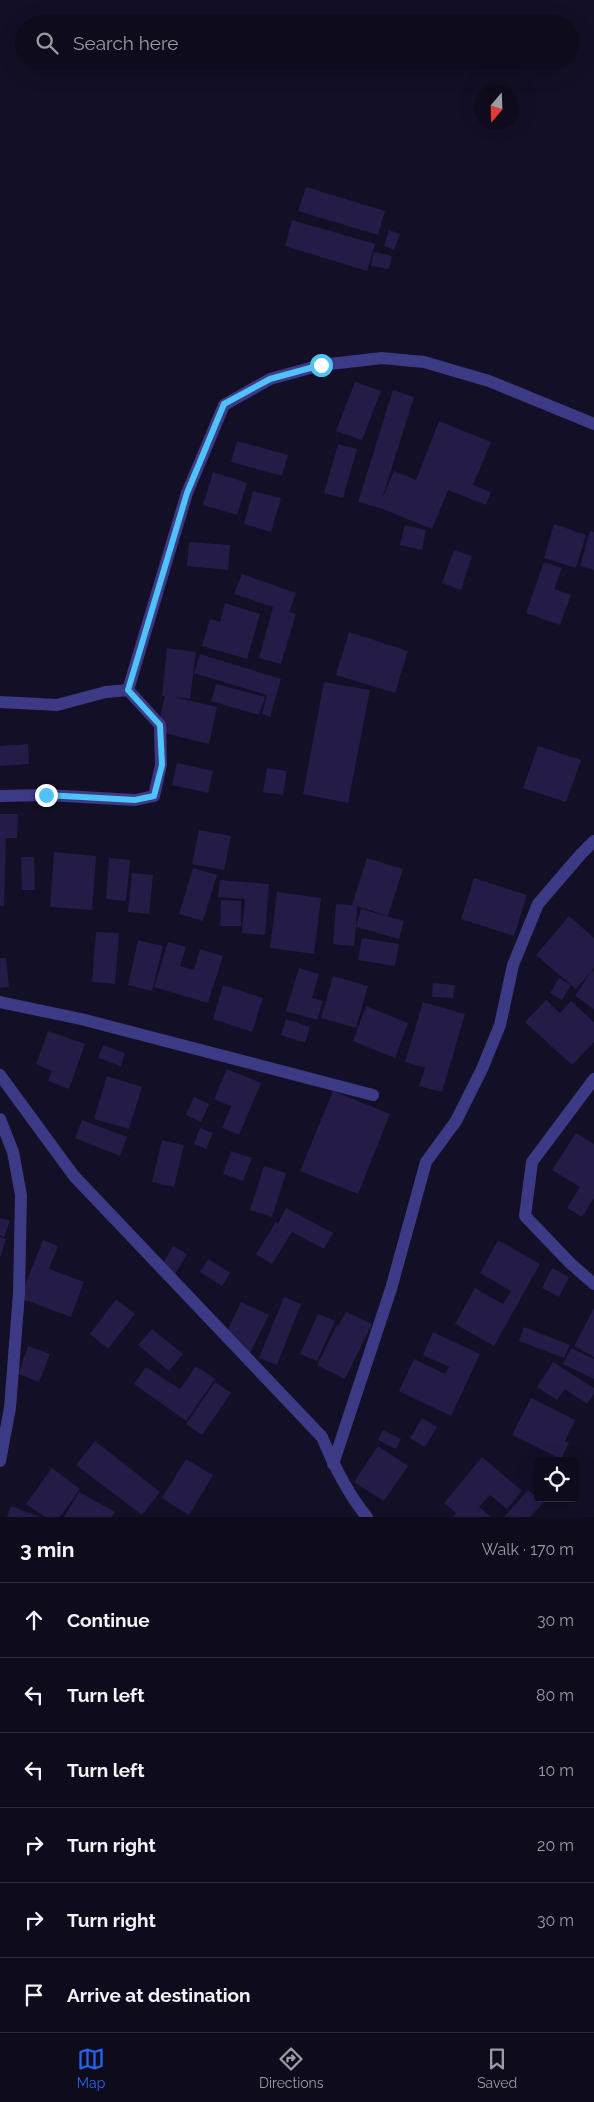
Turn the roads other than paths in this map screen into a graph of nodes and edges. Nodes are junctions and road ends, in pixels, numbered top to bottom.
1 (594, 424) edge
2 (128, 690) junction
3 (0, 702) edge
4 (0, 796) edge
5 (594, 841) edge
6 (0, 1002) edge
7 (0, 1075) edge
8 (594, 1079) edge
9 (373, 1095) dead end
10 (0, 1119) edge
11 (594, 1284) edge
12 (0, 1461) edge
13 (333, 1464) junction
14 (367, 1517) edge

1 - 2 street
2 - 3 street
2 - 4 street
5 - 13 street
6 - 9 street
7 - 13 street
8 - 11 street
10 - 12 street
13 - 14 street

